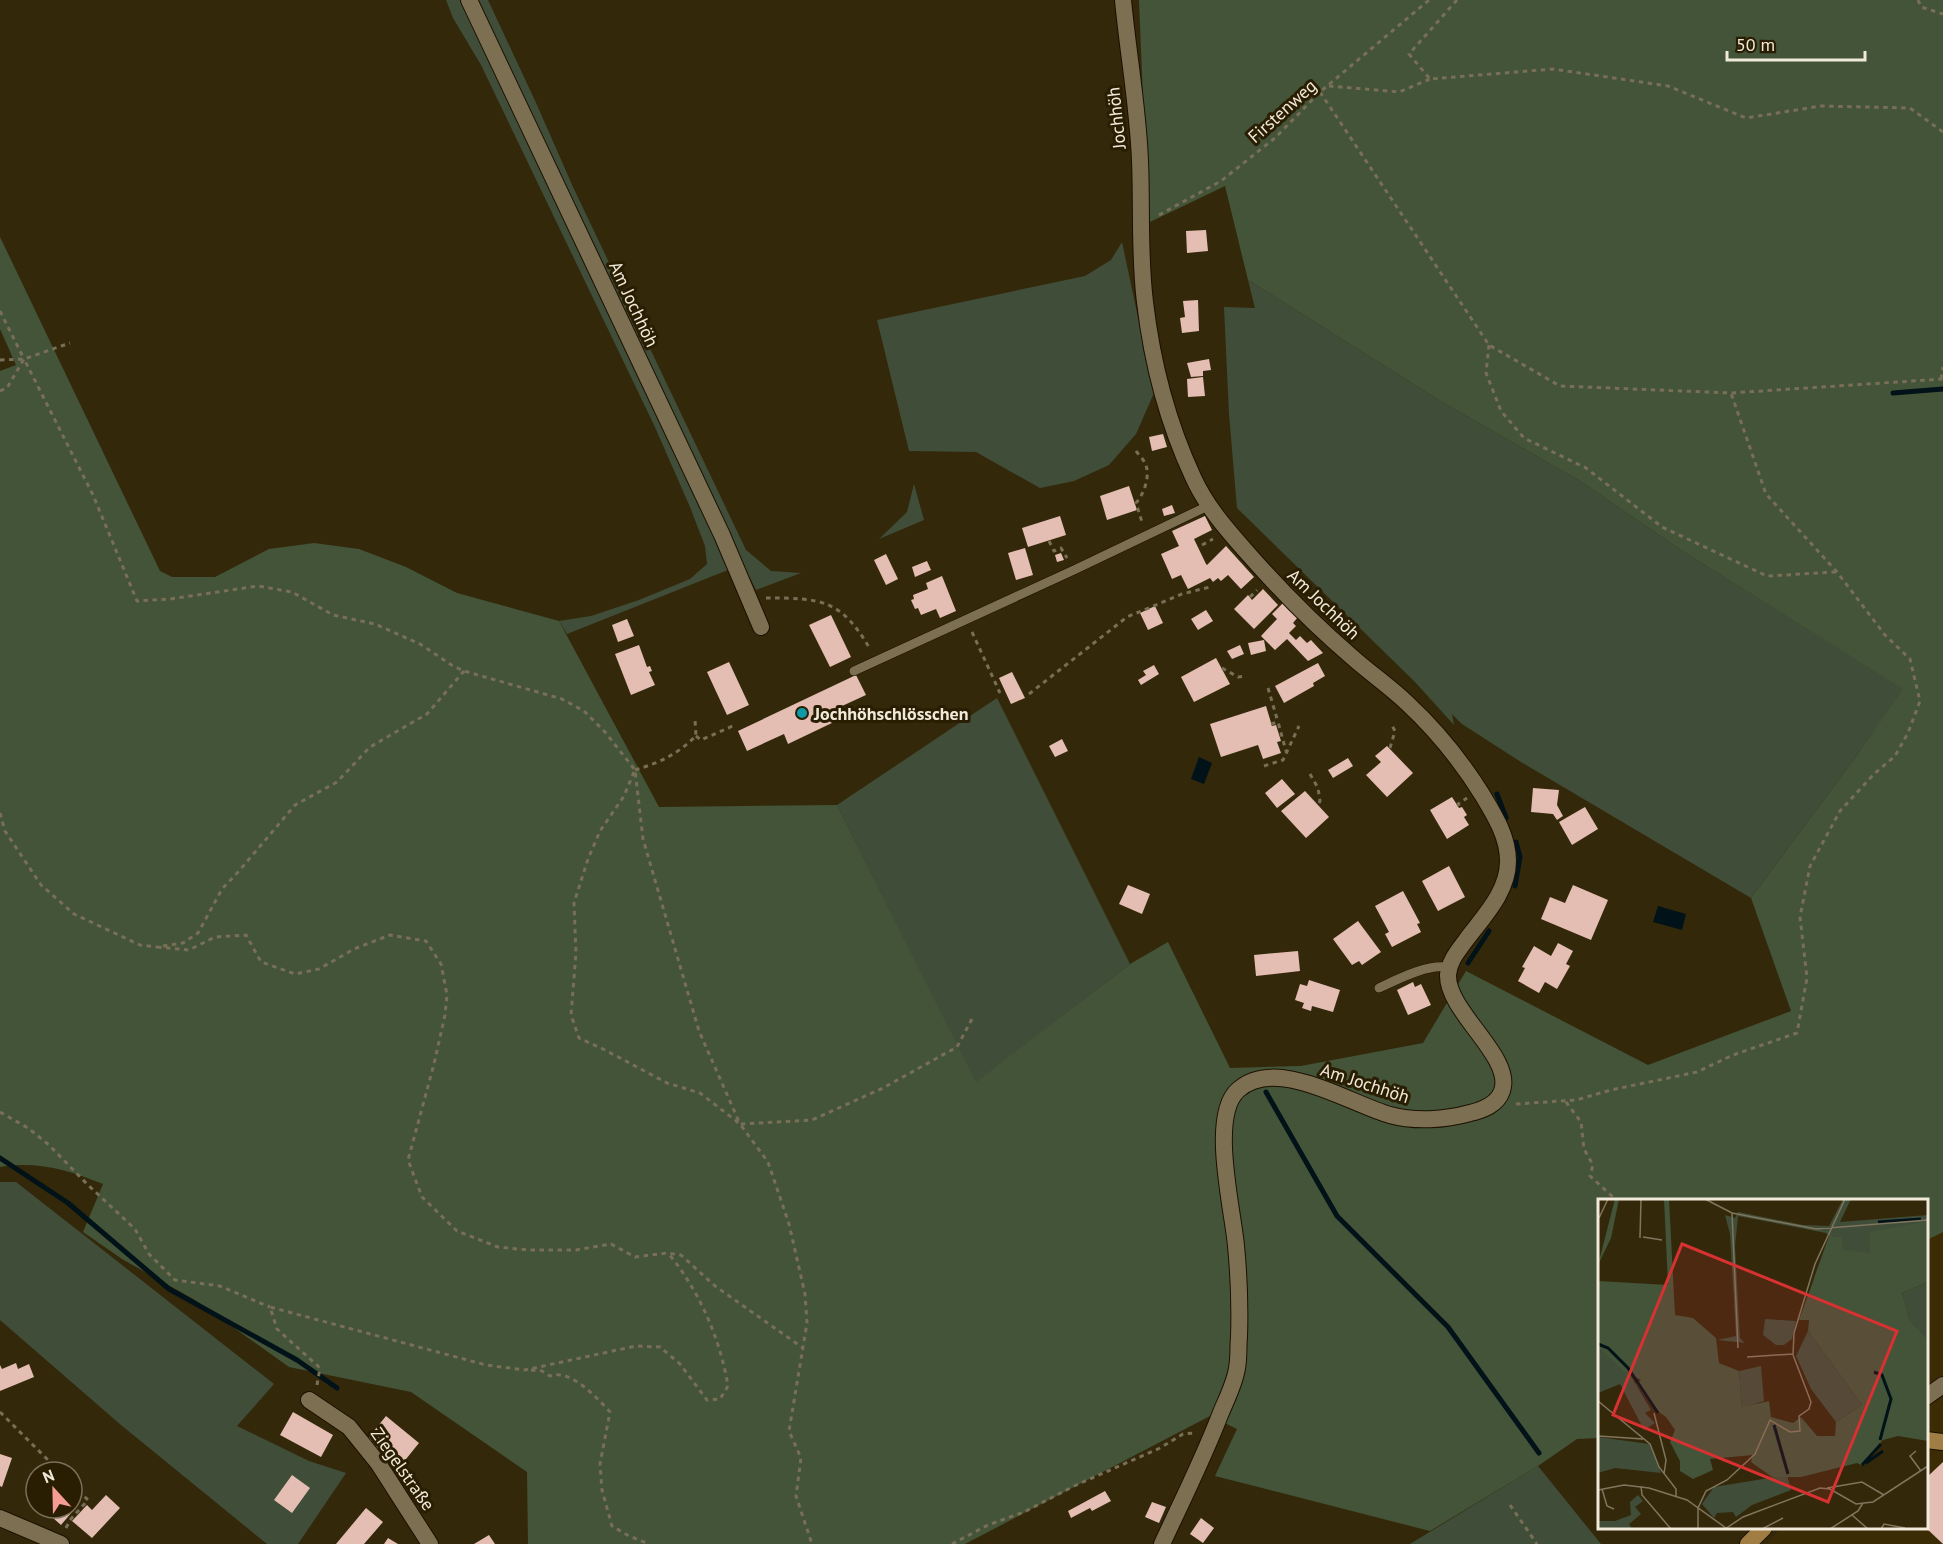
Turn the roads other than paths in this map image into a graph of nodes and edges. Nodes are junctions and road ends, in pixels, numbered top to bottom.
1 (469, 0) edge
2 (1123, 0) edge
3 (1141, 227) joint
4 (1208, 506) junction
5 (761, 627) dead end
6 (854, 671) dead end
7 (1449, 968) junction
8 (1379, 988) dead end
9 (1943, 1385) edge
10 (1928, 1396) edge
11 (309, 1400) dead end
12 (1928, 1440) edge
13 (1943, 1442) edge
14 (0, 1518) edge
15 (1762, 1529) edge
16 (60, 1544) edge
17 (430, 1544) edge
18 (1162, 1544) edge
19 (1748, 1544) edge

1 - 5 street, Am Jochhöh
2 - 3 street, Jochhöh
3 - 4 street, Am Jochhöh
4 - 6 lane
4 - 7 street, Am Jochhöh
7 - 8 lane
7 - 18 street, Am Jochhöh
9 - 10 street
11 - 17 street, Ziegelstraße
12 - 13 main road
14 - 16 street
15 - 19 main road

